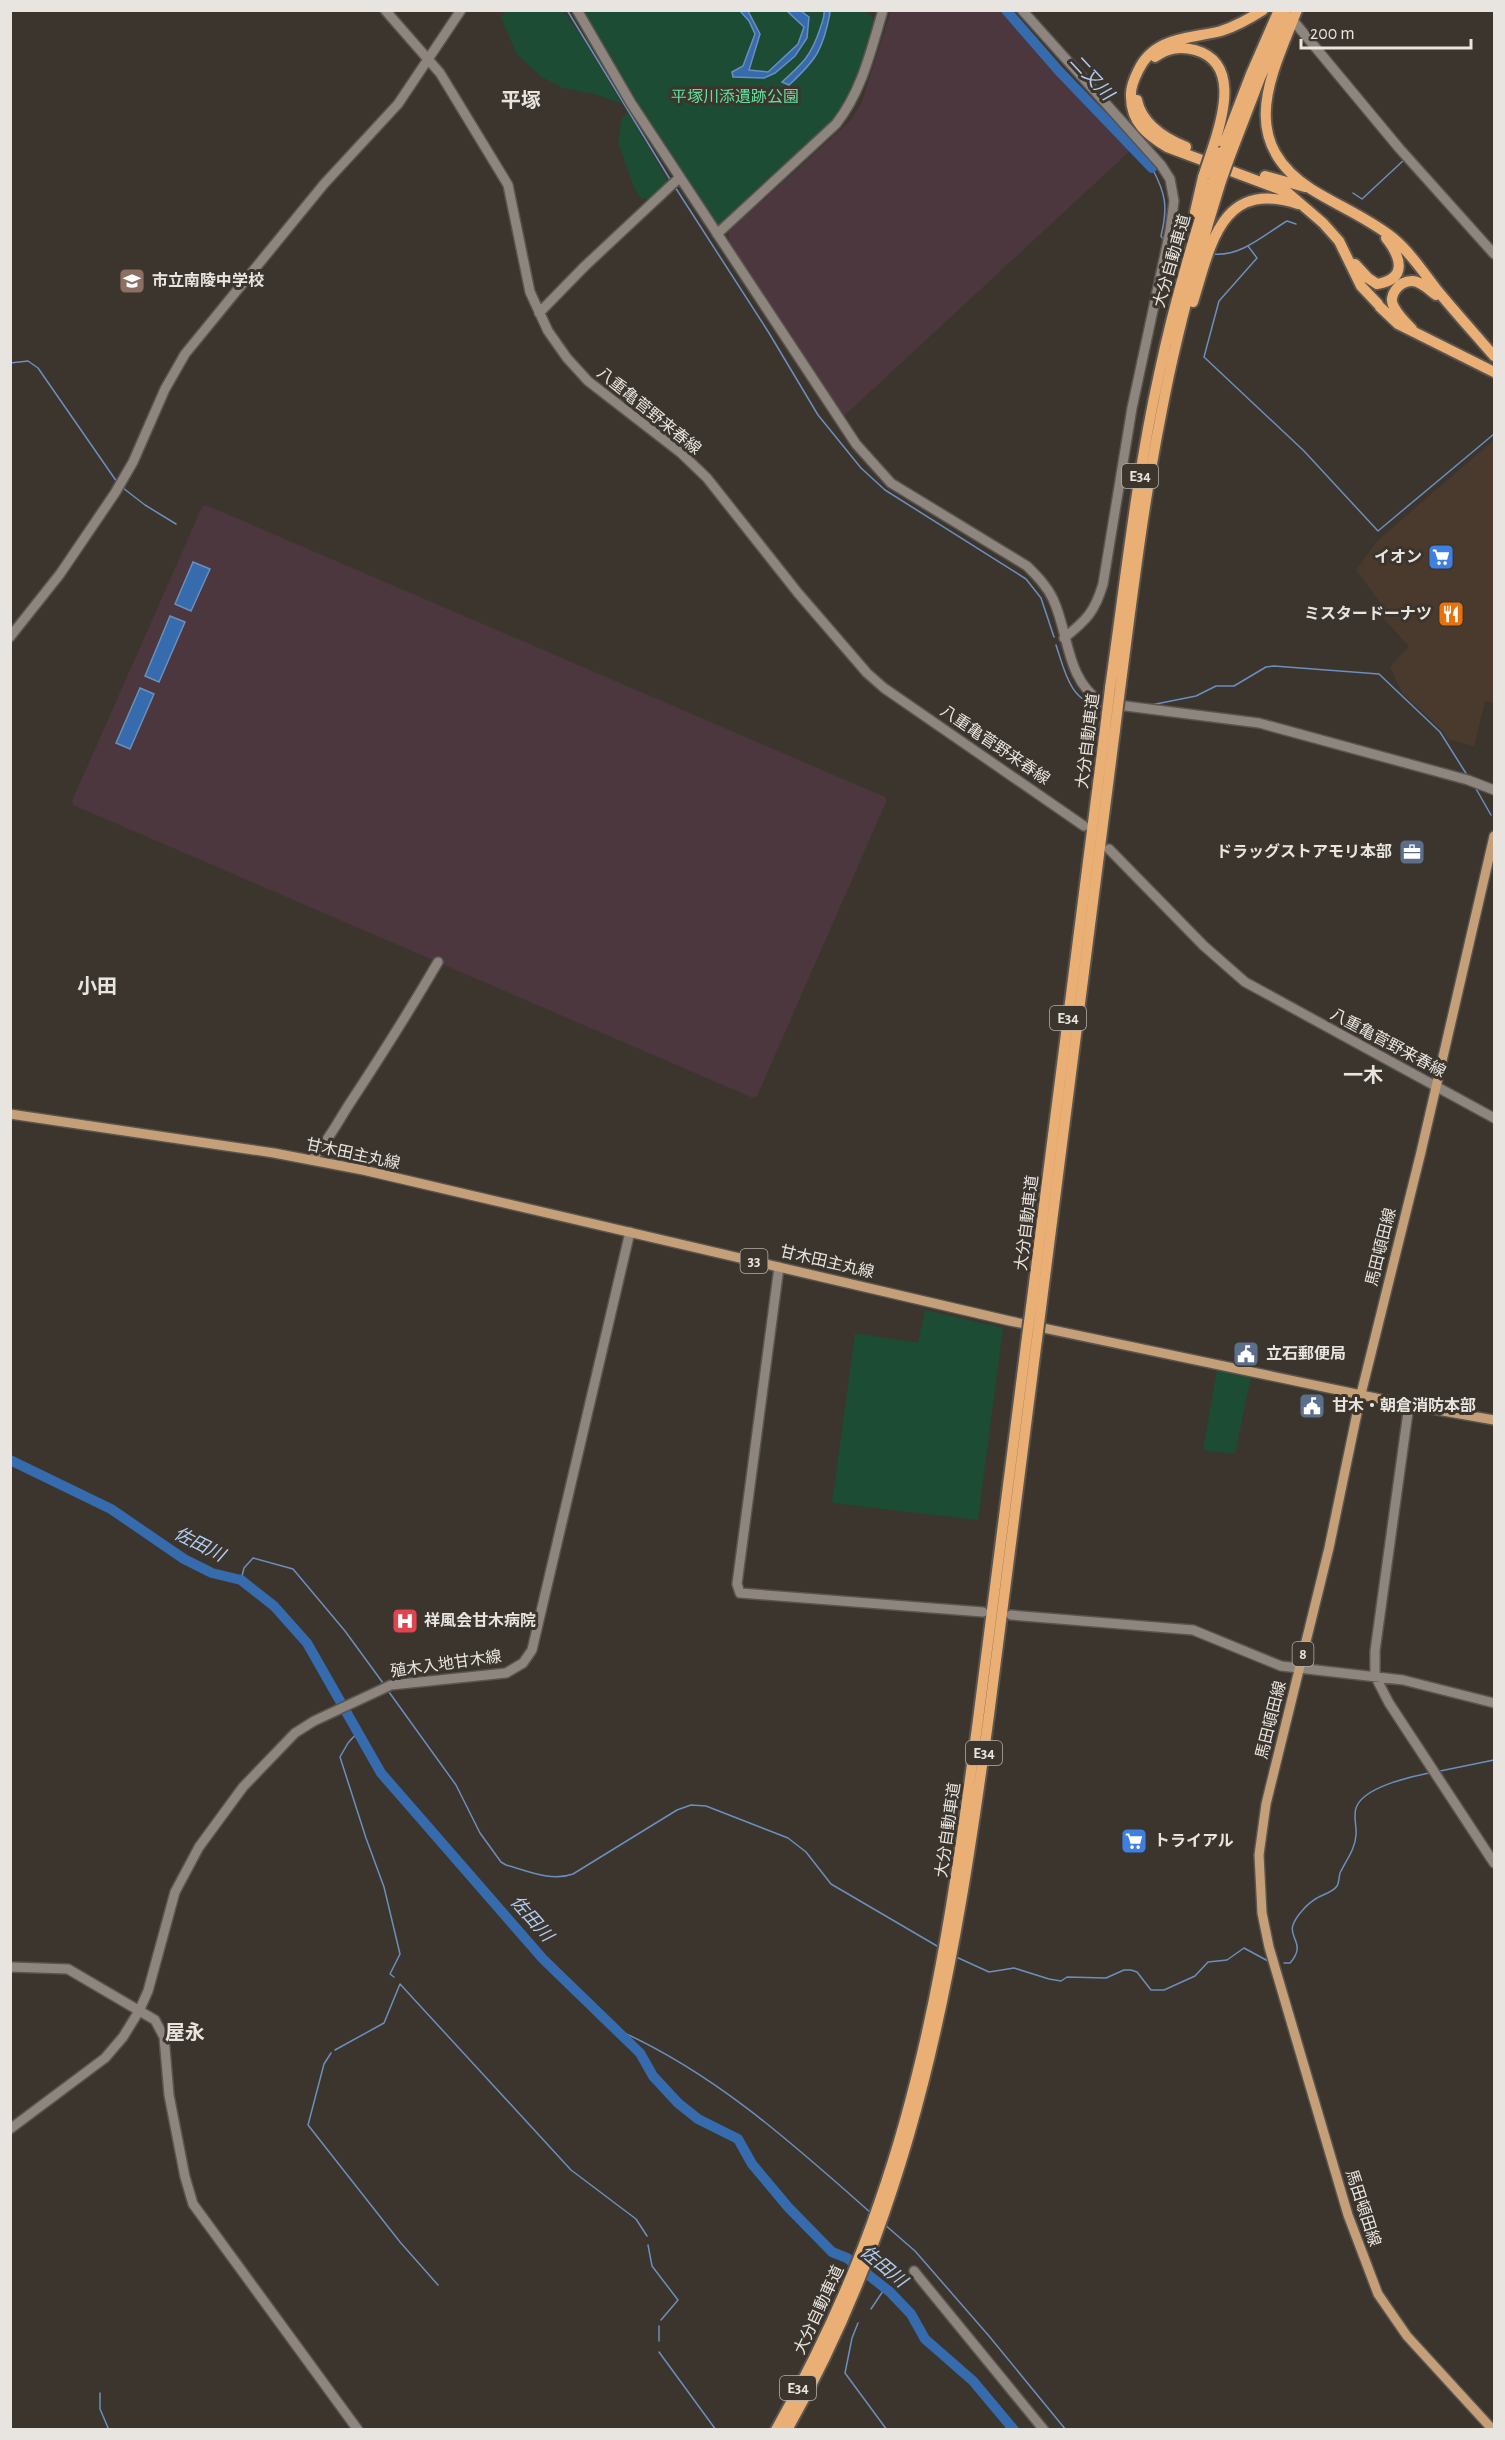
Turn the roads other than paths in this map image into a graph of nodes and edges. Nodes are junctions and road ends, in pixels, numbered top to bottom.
1 (385, 10) edge
2 (461, 10) edge
3 (577, 10) edge
4 (883, 10) edge
5 (1022, 10) edge
6 (1263, 10) edge
7 (1279, 10) edge
8 (1290, 10) edge
9 (1297, 10) edge
10 (1296, 24) dead end
11 (428, 57) junction
12 (1222, 151) junction
13 (674, 182) junction
14 (1311, 189) junction
15 (1305, 206) junction
16 (1379, 229) junction
17 (1202, 230) junction
18 (717, 234) junction
19 (1494, 254) edge
20 (1348, 256) junction
21 (1189, 270) junction
22 (1447, 302) junction
23 (539, 313) junction
24 (1416, 334) junction
25 (1494, 356) edge
26 (1494, 372) edge
27 (10, 621) edge
28 (20, 625) junction
29 (10, 637) edge
30 (1064, 638) junction
31 (1115, 689) junction
32 (1494, 790) edge
33 (1084, 826) dead end
34 (1494, 836) edge
35 (1109, 849) dead end
36 (438, 962) dead end
37 (1436, 1084) junction
38 (10, 1114) edge
39 (1494, 1118) edge
40 (311, 1160) junction
41 (630, 1232) junction
42 (779, 1267) junction
43 (1361, 1395) junction
44 (1409, 1405) junction
45 (1494, 1420) edge
46 (983, 1612) dead end
47 (1011, 1615) dead end
48 (1300, 1669) junction
49 (1375, 1676) junction
50 (1494, 1703) edge
51 (1494, 1863) edge
52 (10, 1967) edge
53 (139, 2011) junction
54 (10, 2129) edge
55 (914, 2271) dead end
56 (824, 2349) junction
57 (358, 2430) edge
58 (776, 2430) edge
59 (787, 2430) edge
60 (1044, 2430) edge
61 (1493, 2430) edge

1 - 11 street, 八重亀菅野来春線
2 - 11 street
3 - 13 street
4 - 18 street
5 - 30 street
6 - 15 highway
7 - 12 highway, 大分自動車道 / E34
8 - 12 highway, 大分自動車道 / E34
9 - 14 highway
10 - 19 street
11 - 23 street, 八重亀菅野来春線
11 - 28 street
12 - 14 highway
12 - 17 highway, 大分自動車道 / E34, bridge
13 - 18 street
13 - 23 street
14 - 16 highway
15 - 17 highway
15 - 20 highway
16 - 20 highway
16 - 22 highway
17 - 21 highway
17 - 21 highway, 大分自動車道 / E34
18 - 30 street
20 - 24 highway
21 - 31 highway, 大分自動車道 / E34
21 - 31 highway, 大分自動車道 / E34
22 - 24 highway
22 - 25 highway
23 - 33 street, 八重亀菅野来春線
24 - 26 highway
27 - 28 street
28 - 29 street
30 - 32 street
31 - 56 highway, 大分自動車道 / E34, bridge
34 - 37 main road, 馬田頓田線 / 8
35 - 37 street, 八重亀菅野来春線
36 - 40 street
37 - 39 street, 八重亀菅野来春線
37 - 43 main road, 馬田頓田線 / 8
38 - 40 main road, 甘木田主丸線 / 33
40 - 41 main road, 甘木田主丸線 / 33
41 - 42 main road, 甘木田主丸線 / 33
41 - 53 street, 殖木入地甘木線
42 - 43 main road, 甘木田主丸線 / 33
42 - 46 street
43 - 44 main road, 甘木田主丸線 / 33
43 - 48 main road, 馬田頓田線 / 8
44 - 45 main road, 甘木田主丸線 / 33
44 - 49 street
47 - 48 street
48 - 49 street
48 - 61 main road, 馬田頓田線 / 8
49 - 50 street
49 - 51 street
52 - 53 street
53 - 54 street, 殖木入地甘木線
53 - 57 street
55 - 60 street
56 - 58 highway, 大分自動車道 / E34
56 - 59 highway, 大分自動車道 / E34

